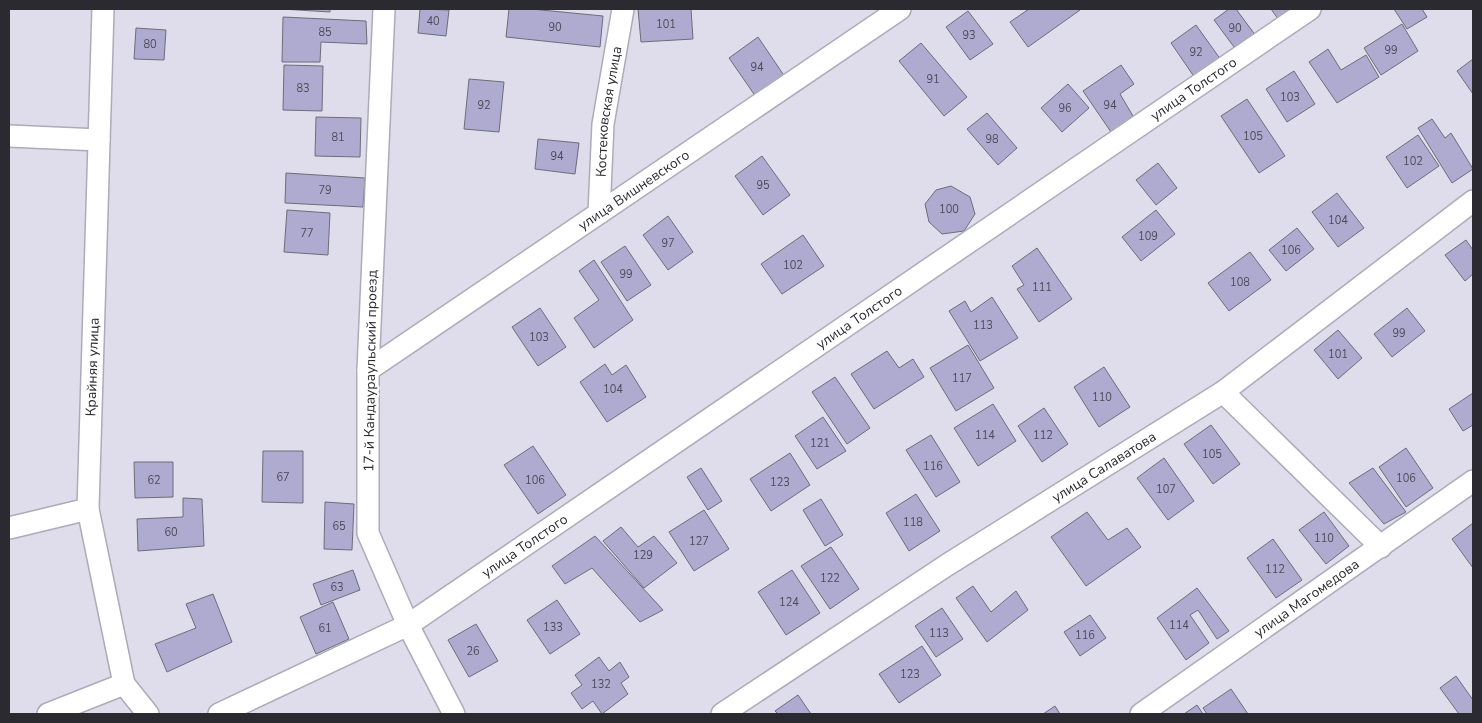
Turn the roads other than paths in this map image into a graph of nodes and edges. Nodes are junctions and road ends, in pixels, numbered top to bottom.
1 (103, 9) edge
2 (384, 9) edge
3 (623, 9) edge
4 (900, 9) edge
5 (1310, 9) edge
6 (9, 136) edge
7 (99, 140) junction
8 (1473, 201) edge
9 (599, 213) junction
10 (368, 370) junction
11 (1223, 392) junction
12 (1473, 482) edge
13 (88, 509) junction
14 (9, 528) edge
15 (1381, 548) junction
16 (408, 625) junction
17 (124, 684) junction
18 (48, 714) edge
19 (148, 714) edge
20 (219, 714) edge
21 (454, 714) edge
22 (722, 714) edge
23 (1141, 714) edge

1 - 7 street, Крайняя улица
2 - 10 street, 17-й Кандаураульский проезд
3 - 9 street, Костековская улица
4 - 9 street, улица Вишневского
5 - 16 street, улица Толстого
6 - 7 street
7 - 13 street, Крайняя улица
8 - 11 street, улица Салаватова
9 - 10 street, улица Вишневского
10 - 16 street, 17-й Кандаураульский проезд
11 - 15 street
11 - 22 street, улица Салаватова
12 - 15 street, улица Магомедова
13 - 14 street
13 - 17 street, Крайняя улица
15 - 23 street, улица Магомедова
16 - 20 street, улица Толстого
16 - 21 street, 17-й Кандаураульский проезд
17 - 18 street
17 - 19 street, Крайняя улица

